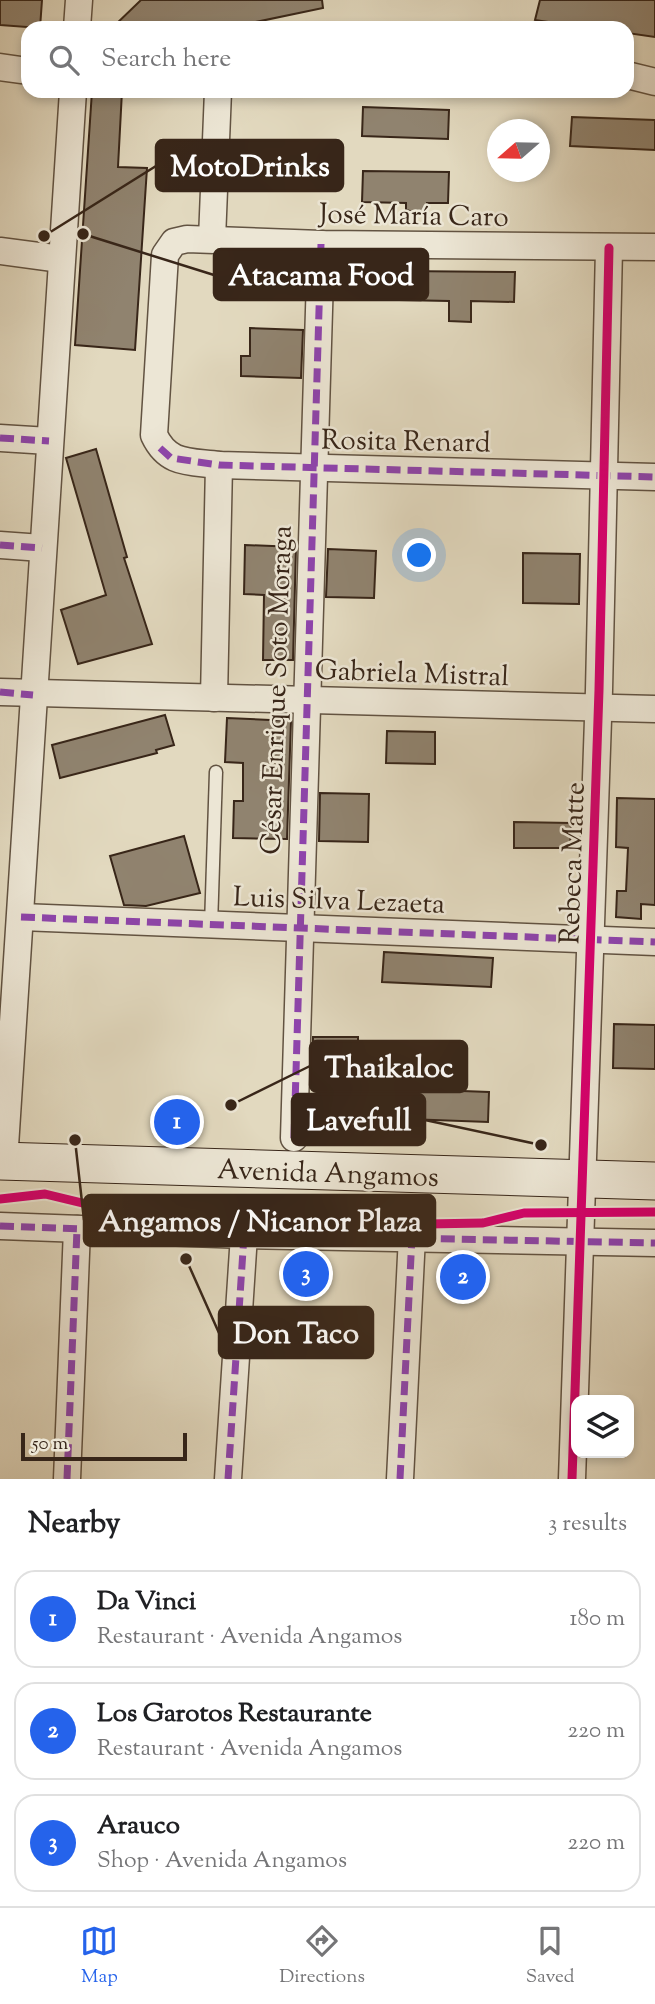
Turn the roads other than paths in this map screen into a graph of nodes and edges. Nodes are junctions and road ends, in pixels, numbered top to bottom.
1 (79, 0) edge
2 (78, 21) edge
3 (0, 67) edge
4 (21, 70) edge
5 (634, 77) edge
6 (655, 82) edge
7 (72, 98) edge
8 (218, 98) edge
9 (212, 239) junction
10 (321, 244) junction
11 (655, 247) edge
12 (610, 248) junction
13 (0, 251) edge
14 (61, 259) junction
15 (0, 438) edge
16 (49, 441) junction
17 (160, 448) joint
18 (219, 465) junction
19 (314, 469) junction
20 (604, 476) junction
21 (655, 477) edge
22 (0, 545) edge
23 (41, 548) junction
24 (0, 692) edge
25 (33, 695) junction
26 (214, 698) junction
27 (305, 700) junction
28 (598, 708) junction
29 (655, 709) edge
30 (216, 772) dead end
31 (21, 917) junction
32 (211, 926) junction
33 (299, 930) junction
34 (591, 940) junction
35 (655, 942) edge
36 (294, 1138) dead end
37 (2, 1162) edge
38 (583, 1179) junction
39 (655, 1181) edge
40 (0, 1226) edge
41 (77, 1229) junction
42 (244, 1235) junction
43 (412, 1236) junction
44 (581, 1240) junction
45 (655, 1243) edge
46 (67, 1479) edge
47 (228, 1479) edge
48 (400, 1479) edge
49 (572, 1479) edge

1 - 2 street
3 - 4 street
5 - 6 street
7 - 14 street
8 - 9 street
9 - 10 street, José María Caro
9 - 17 street, José María Caro
10 - 12 street, José María Caro
10 - 19 street, César Enrique Soto Moraga
11 - 12 street, José María Caro
12 - 20 street, Rebeca Matte
13 - 14 street
14 - 16 street
15 - 16 street
16 - 23 street
17 - 18 street, Rosita Renard
18 - 19 street, Rosita Renard
18 - 26 street
19 - 20 street, Rosita Renard
19 - 27 street, César Enrique Soto Moraga
20 - 21 street, Rosita Renard
20 - 28 street, Rebeca Matte
22 - 23 street
23 - 25 street
24 - 25 street, Gabriela Mistral
25 - 26 street, Gabriela Mistral
25 - 31 street
26 - 27 street, Gabriela Mistral
27 - 28 street, Gabriela Mistral
27 - 33 street, César Enrique Soto Moraga
28 - 29 street, Gabriela Mistral
28 - 34 street, Rebeca Matte
30 - 32 lane
31 - 32 street, Luis Silva Lezaeta
31 - 37 street
32 - 33 street, Luis Silva Lezaeta
33 - 34 street, Luis Silva Lezaeta
33 - 36 street, César Enrique Soto Moraga
34 - 35 street, Luis Silva Lezaeta
34 - 38 street, Rebeca Matte
37 - 38 main road, Avenida Angamos
38 - 39 main road, Avenida Angamos
38 - 44 street, Rebeca Matte
40 - 41 street
41 - 42 street
41 - 46 street
42 - 43 street
42 - 47 street
43 - 44 street
43 - 48 street
44 - 45 street
44 - 49 street, Rebeca Matte

